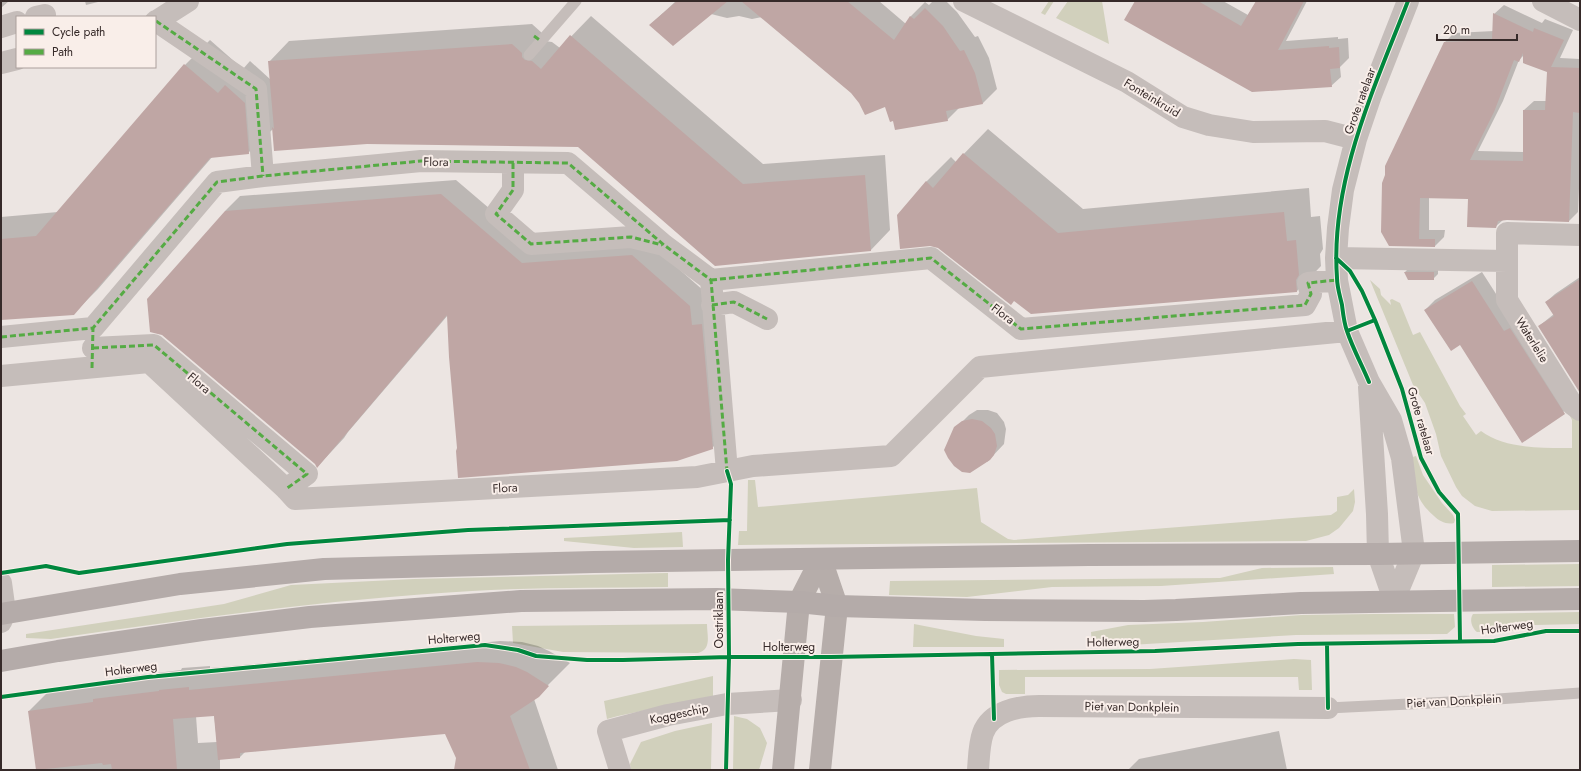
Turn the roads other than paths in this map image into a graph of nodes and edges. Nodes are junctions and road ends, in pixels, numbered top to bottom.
1 (188, 1) edge
2 (576, 1) edge
3 (964, 1) edge
4 (1408, 1) edge
5 (1543, 1) edge
6 (153, 15) edge
7 (156, 17) edge
8 (1580, 20) edge
9 (16, 22) edge
10 (1, 26) edge
11 (529, 55) dead end
12 (16, 59) edge
13 (1, 63) edge
14 (1356, 139) junction
15 (513, 163) junction
16 (263, 176) junction
17 (1580, 235) edge
18 (664, 245) junction
19 (1336, 258) junction
20 (1507, 261) junction
21 (711, 280) junction
22 (1337, 280) junction
23 (712, 305) junction
24 (767, 319) dead end
25 (1347, 331) junction
26 (1, 337) edge
27 (93, 348) junction
28 (1, 376) edge
29 (1369, 382) junction
30 (1580, 410) edge
31 (727, 471) junction
32 (1580, 551) edge
33 (1414, 552) junction
34 (1378, 554) junction
35 (821, 559) junction
36 (1, 583) edge
37 (1580, 598) edge
38 (1394, 600) junction
39 (799, 602) junction
40 (837, 606) junction
41 (2, 616) edge
42 (1, 661) edge
43 (1580, 693) edge
44 (791, 700) junction
45 (1328, 708) joint
46 (620, 770) edge
47 (783, 770) edge
48 (820, 770) edge
49 (978, 770) edge

1 - 6 street
2 - 11 lane
3 - 14 street, Fonteinkruid
4 - 14 street, Grote ratelaar
5 - 8 street
7 - 16 street
9 - 10 street
12 - 13 street
14 - 19 street, Grote ratelaar
15 - 16 street, Flora
15 - 18 street, Flora
15 - 18 street, Flora
16 - 27 street, Flora
17 - 20 street, Waterlelie
18 - 21 street, Flora
19 - 20 street
19 - 22 street, Grote ratelaar
20 - 30 street, Waterlelie
21 - 22 street, Flora
21 - 23 street
22 - 25 street, Grote ratelaar
23 - 24 street
23 - 31 street
25 - 29 street, Grote ratelaar
25 - 31 street, Flora
26 - 27 street, Flora
27 - 28 street, Flora
27 - 31 street, Flora
29 - 33 street, Grote ratelaar
29 - 34 street, Grote ratelaar
32 - 33 main road
33 - 34 main road
33 - 38 street, Grote ratelaar
34 - 35 main road
34 - 38 street, Grote ratelaar
35 - 39 street
35 - 40 street
35 - 41 main road
36 - 41 street
37 - 38 main road, Holterweg
38 - 40 main road, Holterweg
39 - 40 main road, Holterweg
39 - 42 main road, Holterweg
39 - 44 street
40 - 48 street
43 - 45 lane, Piet van Donkplein
44 - 46 street, Koggeschip
44 - 47 street
45 - 49 street, Piet van Donkplein

